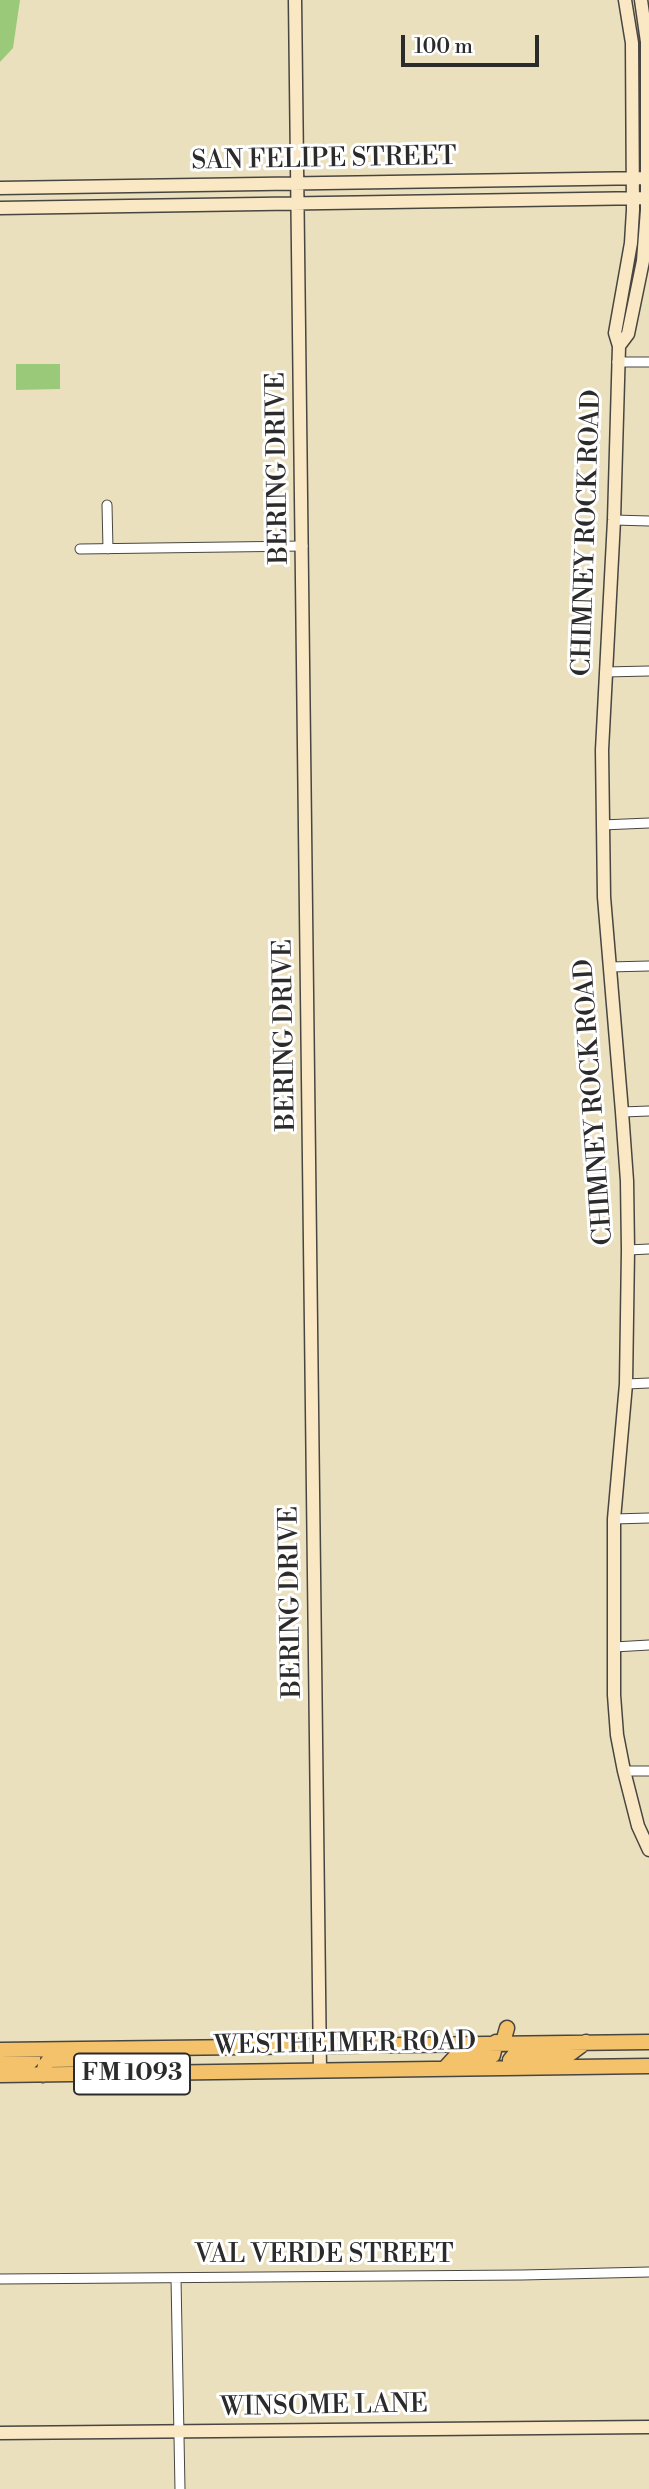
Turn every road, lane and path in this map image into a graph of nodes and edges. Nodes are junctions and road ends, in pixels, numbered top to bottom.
1 (295, 0) edge
2 (644, 1) edge
3 (626, 2) edge
4 (633, 178) junction
5 (648, 178) edge
6 (296, 184) junction
7 (63, 187) junction
8 (0, 188) edge
9 (633, 198) junction
10 (648, 198) edge
11 (297, 203) junction
12 (63, 207) junction
13 (0, 208) edge
14 (619, 346) junction
15 (617, 362) junction
16 (649, 362) edge
17 (107, 505) dead end
18 (614, 520) junction
19 (649, 521) edge
20 (303, 546) junction
21 (80, 549) dead end
22 (108, 549) junction
23 (649, 671) edge
24 (605, 673) junction
25 (649, 823) edge
26 (602, 825) junction
27 (649, 966) edge
28 (609, 967) junction
29 (649, 1111) edge
30 (622, 1112) junction
31 (649, 1249) edge
32 (628, 1250) junction
33 (649, 1383) edge
34 (626, 1384) junction
35 (649, 1518) edge
36 (614, 1519) junction
37 (649, 1645) edge
38 (614, 1647) junction
39 (624, 1770) junction
40 (649, 1771) edge
41 (649, 1850) edge
42 (502, 2038) junction
43 (586, 2042) junction
44 (649, 2042) edge
45 (320, 2045) junction
46 (116, 2049) junction
47 (0, 2050) edge
48 (34, 2050) junction
49 (0, 2063) edge
50 (649, 2066) edge
51 (510, 2067) junction
52 (444, 2068) junction
53 (320, 2070) junction
54 (0, 2075) edge
55 (43, 2075) junction
56 (649, 2272) edge
57 (176, 2278) junction
58 (0, 2279) edge
59 (649, 2427) edge
60 (179, 2431) junction
61 (0, 2433) edge
62 (180, 2489) edge

1 - 6 main road, BERING DRIVE
2 - 3 street
2 - 5 main road, CHIMNEY ROCK ROAD
3 - 4 main road, CHIMNEY ROCK ROAD
4 - 5 main road, SAN FELIPE STREET
4 - 6 main road, SAN FELIPE STREET
4 - 9 main road, CHIMNEY ROCK ROAD
5 - 10 main road, CHIMNEY ROCK ROAD
6 - 7 main road, SAN FELIPE STREET
6 - 11 main road, BERING DRIVE
7 - 8 main road, SAN FELIPE STREET
7 - 12 main road
9 - 10 main road, SAN FELIPE STREET
9 - 11 main road, SAN FELIPE STREET
9 - 14 main road, CHIMNEY ROCK ROAD
10 - 14 main road, CHIMNEY ROCK ROAD
11 - 12 main road, SAN FELIPE STREET
11 - 20 main road, BERING DRIVE
12 - 13 main road, SAN FELIPE STREET
14 - 15 main road, CHIMNEY ROCK ROAD
15 - 16 street
15 - 18 main road, CHIMNEY ROCK ROAD
17 - 22 street
18 - 19 street
18 - 24 main road, CHIMNEY ROCK ROAD
20 - 22 street
20 - 45 main road, BERING DRIVE
21 - 22 street
23 - 24 street
24 - 26 main road, CHIMNEY ROCK ROAD
25 - 26 street
26 - 28 main road, CHIMNEY ROCK ROAD
27 - 28 street
28 - 30 main road, CHIMNEY ROCK ROAD
29 - 30 street
30 - 32 main road, CHIMNEY ROCK ROAD
31 - 32 street
32 - 34 main road, CHIMNEY ROCK ROAD
33 - 34 street
34 - 36 main road, CHIMNEY ROCK ROAD
35 - 36 street
36 - 38 main road, CHIMNEY ROCK ROAD
37 - 38 street
38 - 39 main road, CHIMNEY ROCK ROAD
39 - 40 street
39 - 41 main road, CHIMNEY ROCK ROAD
42 - 43 main road, WESTHEIMER ROAD / FM 1093
42 - 45 main road, WESTHEIMER ROAD / FM 1093
42 - 52 main road
43 - 44 main road, WESTHEIMER ROAD / FM 1093
43 - 51 main road
45 - 46 main road, WESTHEIMER ROAD / FM 1093
45 - 53 main road, BERING DRIVE
46 - 48 main road, WESTHEIMER ROAD / FM 1093
46 - 55 main road
47 - 48 main road, WESTHEIMER ROAD / FM 1093
48 - 49 main road
50 - 51 main road, WESTHEIMER ROAD / FM 1093
51 - 52 main road, WESTHEIMER ROAD / FM 1093
52 - 53 main road, WESTHEIMER ROAD / FM 1093
53 - 55 main road, WESTHEIMER ROAD / FM 1093
54 - 55 main road, WESTHEIMER ROAD / FM 1093
56 - 57 street, VAL VERDE STREET
57 - 58 street, VAL VERDE STREET
57 - 60 street
59 - 60 main road, WINSOME LANE
60 - 61 main road, WINSOME LANE
60 - 62 street

